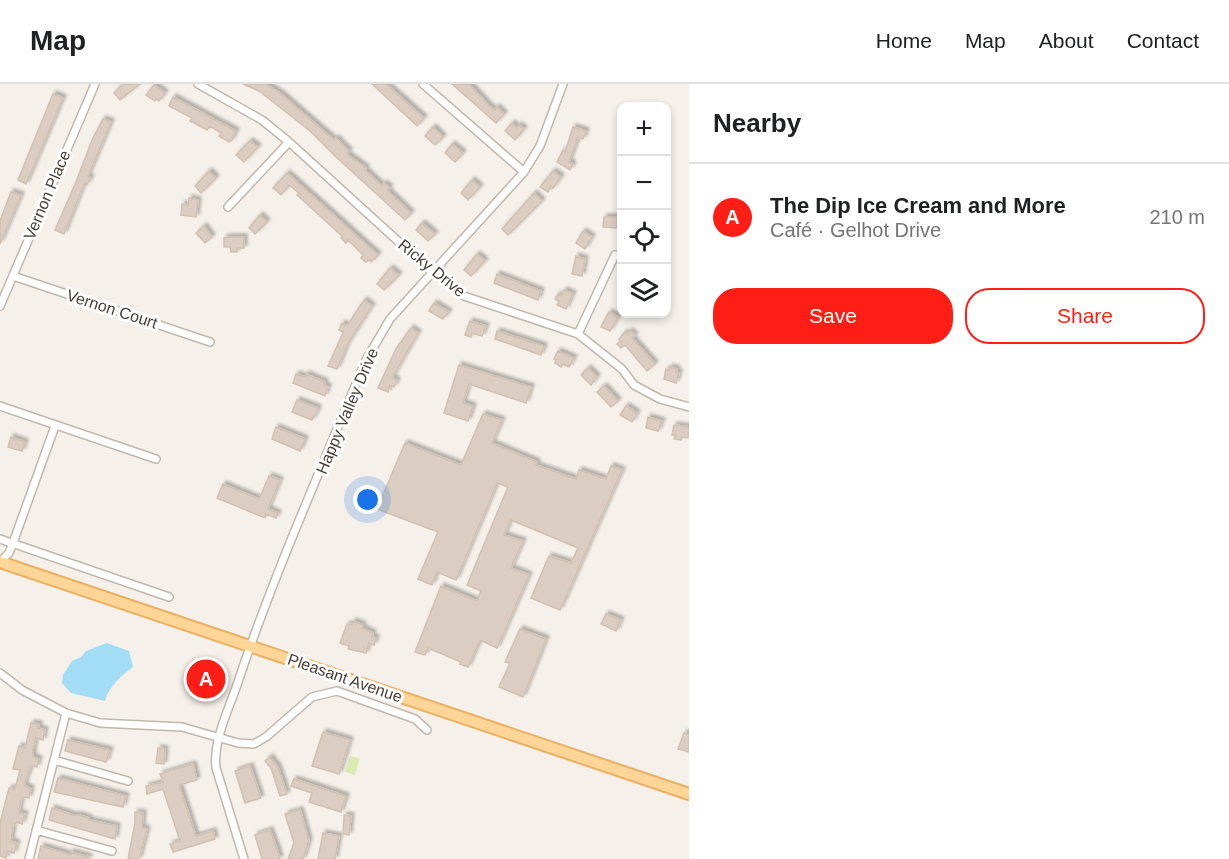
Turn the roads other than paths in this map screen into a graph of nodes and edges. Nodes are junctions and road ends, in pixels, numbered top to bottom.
1 (95, 84) edge
2 (198, 84) edge
3 (423, 84) edge
4 (563, 84) edge
5 (289, 142) junction
6 (524, 172) junction
7 (228, 207) dead end
8 (615, 255) dead end
9 (432, 272) junction
10 (13, 276) junction
11 (0, 306) edge
12 (578, 334) junction
13 (210, 342) dead end
14 (0, 406) edge
15 (689, 407) edge
16 (55, 426) junction
17 (156, 459) dead end
18 (0, 539) edge
19 (13, 543) junction
20 (0, 562) edge
21 (169, 597) dead end
22 (250, 646) junction
23 (0, 673) edge
24 (66, 713) junction
25 (427, 729) dead end
26 (219, 737) junction
27 (54, 760) junction
28 (128, 781) dead end
29 (689, 794) edge
30 (36, 830) junction
31 (112, 851) dead end
32 (29, 859) edge
33 (244, 859) edge

1 - 10 street, Vernon Place
2 - 5 street, Ricky Drive
3 - 6 street
4 - 6 street, Happy Valley Drive
5 - 7 street
5 - 9 street, Ricky Drive
6 - 9 street, Happy Valley Drive
8 - 12 street
9 - 12 street, Ricky Drive
9 - 22 street, Happy Valley Drive
10 - 11 street, Vernon Place
10 - 13 street, Vernon Court
12 - 15 street, Ricky Drive
14 - 16 street
16 - 17 street
16 - 19 street
18 - 19 street
19 - 20 street
19 - 21 street
20 - 22 main road, Pleasant Avenue
22 - 26 street, Happy Valley Drive
22 - 29 main road, Pleasant Avenue
23 - 24 street
24 - 26 street
24 - 27 street
25 - 26 street
26 - 33 street, Happy Valley Drive
27 - 28 street
27 - 30 street
30 - 31 street
30 - 32 street

